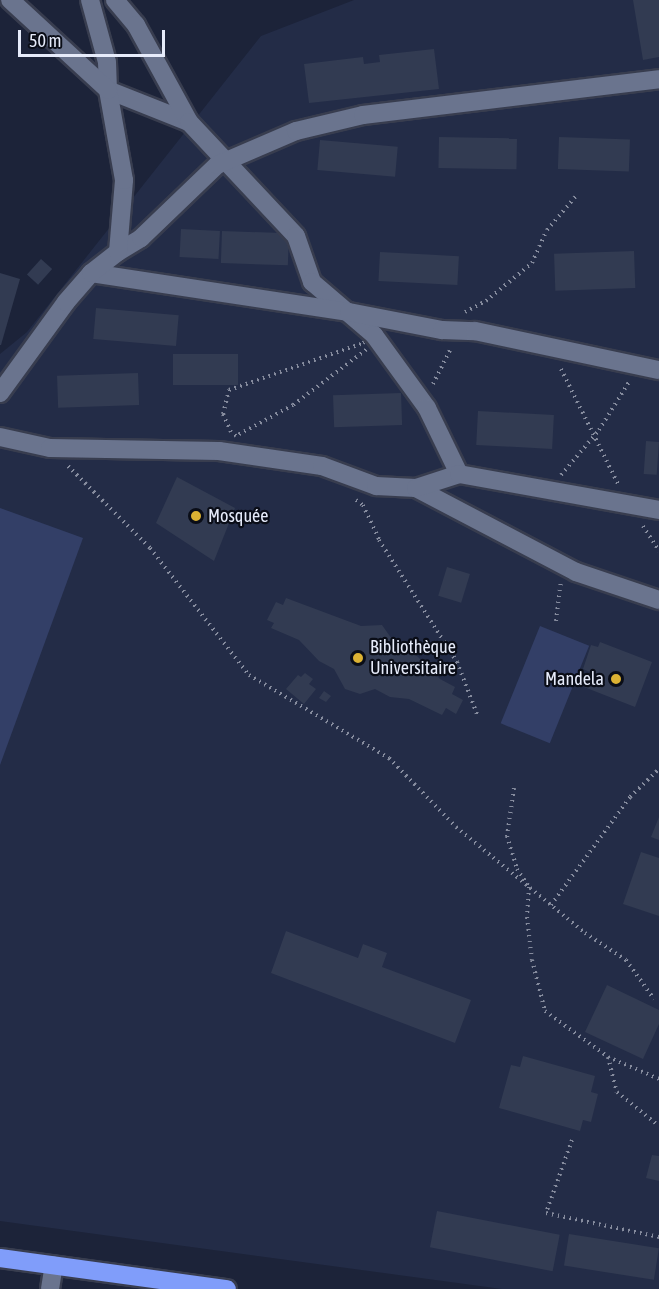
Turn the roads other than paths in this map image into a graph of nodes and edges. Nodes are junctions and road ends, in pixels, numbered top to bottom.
1 (10, 0) edge
2 (90, 0) edge
3 (115, 0) edge
4 (659, 79) edge
5 (108, 90) junction
6 (189, 122) junction
7 (228, 164) junction
8 (118, 252) junction
9 (91, 273) junction
10 (349, 312) junction
11 (659, 370) edge
12 (0, 393) edge
13 (0, 437) edge
14 (459, 474) junction
15 (416, 488) junction
16 (659, 510) edge
17 (659, 600) edge
18 (0, 1258) edge
19 (54, 1265) junction
20 (50, 1289) edge
21 (226, 1289) edge

1 - 5 street
2 - 5 street
3 - 6 street
4 - 7 street
5 - 6 street
5 - 8 street
6 - 7 street
7 - 8 street
7 - 10 street
8 - 9 street
9 - 10 street
9 - 12 street
10 - 11 street
10 - 14 street
13 - 15 street
14 - 15 street
14 - 16 street
15 - 17 street
18 - 19 highway
19 - 20 street
19 - 21 highway

